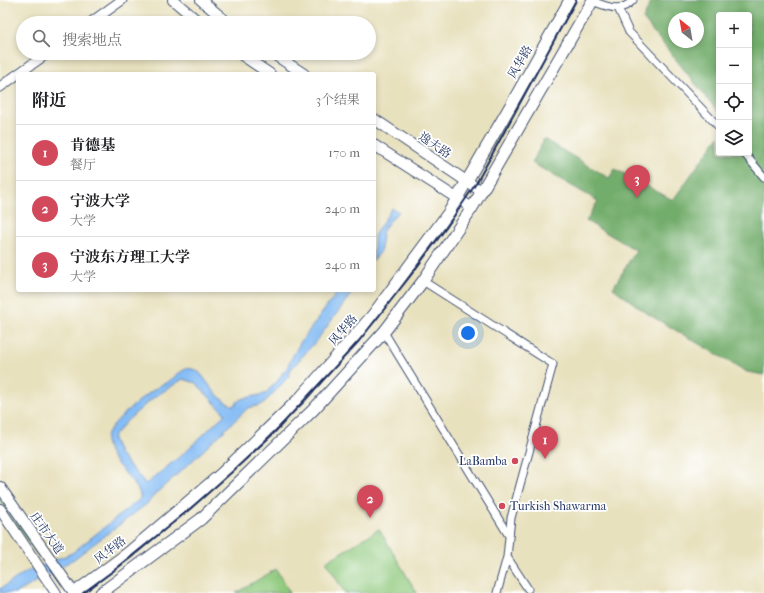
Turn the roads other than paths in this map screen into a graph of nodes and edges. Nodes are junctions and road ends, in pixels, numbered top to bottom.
1 (122, 0) edge
2 (173, 0) edge
3 (201, 0) edge
4 (570, 0) edge
5 (592, 0) edge
6 (633, 0) edge
7 (618, 8) junction
8 (100, 16) edge
9 (192, 16) edge
10 (220, 16) edge
11 (38, 60) edge
12 (249, 60) edge
13 (283, 60) edge
14 (21, 72) edge
15 (267, 72) edge
16 (301, 72) edge
17 (16, 75) edge
18 (1, 85) edge
19 (376, 120) edge
20 (716, 124) edge
21 (376, 146) edge
22 (746, 156) edge
23 (764, 177) edge
24 (466, 182) junction
25 (481, 191) junction
26 (457, 198) junction
27 (472, 208) junction
28 (423, 281) junction
29 (384, 332) junction
30 (0, 487) edge
31 (0, 509) edge
32 (509, 536) junction
33 (507, 557) junction
34 (528, 589) dead end
35 (72, 590) edge
36 (56, 593) edge
37 (101, 593) edge
38 (497, 593) edge

1 - 8 street
2 - 9 main road
3 - 10 main road
4 - 24 main road, 风华路
5 - 7 street
5 - 25 main road
6 - 7 street
7 - 20 street
11 - 14 street
12 - 15 main road
13 - 16 main road
17 - 18 street
19 - 24 main road, 逸夫路
21 - 26 main road
22 - 23 street
24 - 25 main road, 逸夫路
24 - 26 main road, 风华路
25 - 27 main road
26 - 27 main road
26 - 35 main road, 风华路
27 - 28 main road
28 - 29 main road
28 - 32 street
29 - 32 street
29 - 37 main road
30 - 35 main road, 庄市大道
31 - 36 main road, 庄市大道
32 - 33 street
33 - 34 street
33 - 38 street

